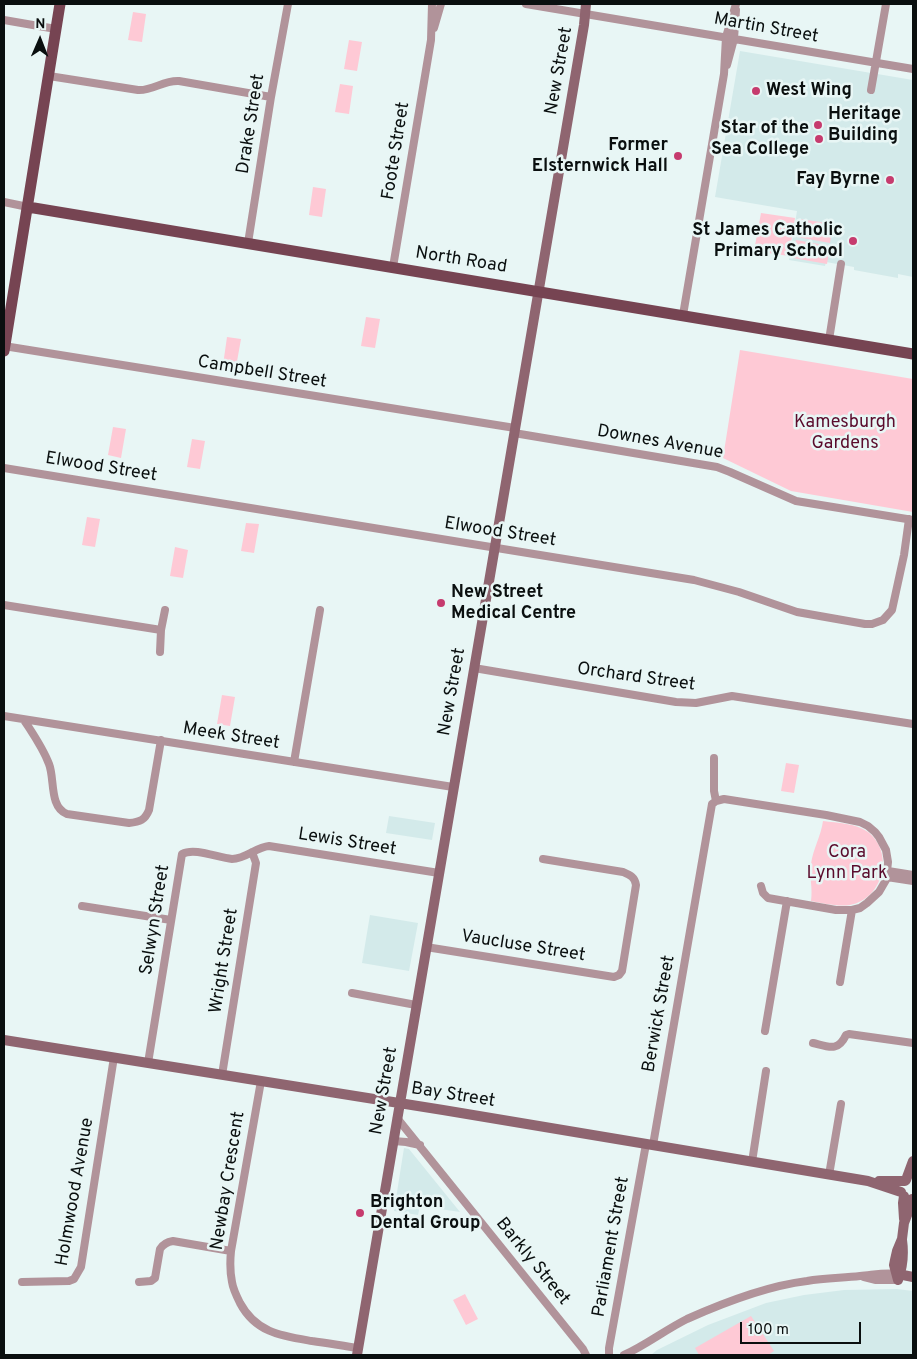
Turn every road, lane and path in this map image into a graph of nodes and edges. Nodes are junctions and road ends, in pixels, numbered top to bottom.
1 (60, 4) edge
2 (432, 4) edge
3 (441, 4) edge
4 (526, 4) edge
5 (736, 4) edge
6 (886, 4) edge
7 (287, 6) edge
8 (586, 9) edge
9 (4, 20) edge
10 (56, 29) junction
11 (731, 38) junction
12 (431, 40) junction
13 (876, 62) junction
14 (913, 69) edge
15 (48, 76) junction
16 (871, 90) dead end
17 (271, 96) junction
18 (4, 202) edge
19 (28, 207) junction
20 (248, 243) junction
21 (842, 264) dead end
22 (393, 267) junction
23 (538, 291) junction
24 (683, 315) junction
25 (829, 340) junction
26 (4, 349) edge
27 (913, 354) edge
28 (514, 431) junction
29 (4, 468) edge
30 (911, 520) edge
31 (494, 548) junction
32 (4, 604) edge
33 (165, 610) dead end
34 (320, 610) dead end
35 (161, 630) junction
36 (160, 652) dead end
37 (474, 668) junction
38 (4, 716) edge
39 (24, 720) junction
40 (913, 724) edge
41 (160, 740) junction
42 (714, 758) dead end
43 (294, 762) junction
44 (453, 788) junction
45 (716, 800) junction
46 (252, 852) junction
47 (543, 859) dead end
48 (439, 873) junction
49 (887, 874) junction
50 (913, 875) edge
51 (913, 881) edge
52 (762, 886) dead end
53 (787, 902) junction
54 (82, 906) dead end
55 (852, 910) junction
56 (171, 920) junction
57 (426, 947) junction
58 (840, 982) dead end
59 (352, 993) dead end
60 (416, 1005) junction
61 (765, 1031) dead end
62 (4, 1040) edge
63 (813, 1043) dead end
64 (913, 1043) edge
65 (114, 1057) junction
66 (148, 1063) junction
67 (766, 1071) dead end
68 (222, 1075) junction
69 (261, 1081) junction
70 (400, 1104) junction
71 (841, 1104) dead end
72 (397, 1118) junction
73 (394, 1141) junction
74 (650, 1144) junction
75 (420, 1145) junction
76 (913, 1161) edge
77 (752, 1162) junction
78 (829, 1175) junction
79 (908, 1180) edge
80 (868, 1181) junction
81 (908, 1196) edge
82 (231, 1251) junction
83 (898, 1275) junction
84 (913, 1277) edge
85 (22, 1282) dead end
86 (139, 1282) dead end
87 (637, 1349) junction
88 (358, 1352) edge
89 (584, 1352) edge
90 (590, 1355) edge
91 (609, 1355) edge
92 (624, 1355) edge
93 (631, 1355) edge

1 - 10 main road
2 - 12 street, Foote Street
3 - 12 street, Foote Street
4 - 8 street, Martin Street
5 - 11 street
6 - 13 street
7 - 17 street, Drake Street
8 - 11 street, Martin Street
8 - 23 main road, New Street
9 - 10 street
10 - 15 main road
11 - 13 street, Martin Street
11 - 24 street
12 - 22 street, Foote Street
13 - 14 street, Martin Street
13 - 16 street
15 - 17 street
15 - 19 main road
17 - 20 street, Drake Street
18 - 19 street, North Road
19 - 20 main road, North Road
19 - 26 main road
20 - 22 main road, North Road
21 - 25 street
22 - 23 main road, North Road
23 - 24 main road, North Road
23 - 28 main road, New Street
24 - 25 main road, North Road
25 - 27 main road, North Road
26 - 28 street, Campbell Street
28 - 30 street, Downes Avenue
28 - 31 main road, New Street
29 - 31 street, Elwood Street
30 - 31 street, Elwood Street
31 - 37 main road, New Street
32 - 35 street
33 - 35 street
34 - 43 street
35 - 36 street
37 - 40 street, Orchard Street
37 - 44 main road, New Street
38 - 39 street, Meek Street
39 - 41 street, Meek Street
39 - 41 street
41 - 43 street, Meek Street
42 - 45 street
43 - 44 street, Meek Street
44 - 48 main road, New Street
45 - 49 street
45 - 74 street, Berwick Street
46 - 48 street, Lewis Street
46 - 56 street, Selwyn Street
46 - 68 street, Wright Street
47 - 57 street, Vaucluse Street
48 - 57 main road, New Street
49 - 50 street
49 - 51 street
49 - 55 street
52 - 53 street
53 - 55 street
53 - 61 street
54 - 56 street
55 - 58 street
56 - 66 street, Selwyn Street
57 - 60 main road, New Street
59 - 60 street
60 - 70 main road, New Street
62 - 65 main road, Bay Street
63 - 64 street
65 - 66 main road, Bay Street
65 - 85 street, Holmwood Avenue
66 - 68 main road, Bay Street
67 - 77 street
68 - 69 main road, Bay Street
69 - 70 main road, Bay Street
69 - 82 street, Newbay Crescent
70 - 72 main road, New Street
70 - 74 main road, Bay Street
71 - 78 street
72 - 73 main road, New Street
72 - 75 street, Barkly Street
73 - 75 street
73 - 88 main road, New Street
74 - 77 main road, Bay Street
74 - 91 street, Parliament Street
75 - 89 street, Barkly Street
76 - 79 main road
77 - 78 main road, Bay Street
78 - 80 main road, Bay Street
79 - 80 main road, Bay Street
79 - 81 main road
80 - 81 main road, Bay Street
81 - 83 main road
82 - 86 street
82 - 88 street, Newbay Crescent
83 - 84 main road
83 - 87 street
87 - 92 street
87 - 93 street
89 - 90 street, Barkly Street

